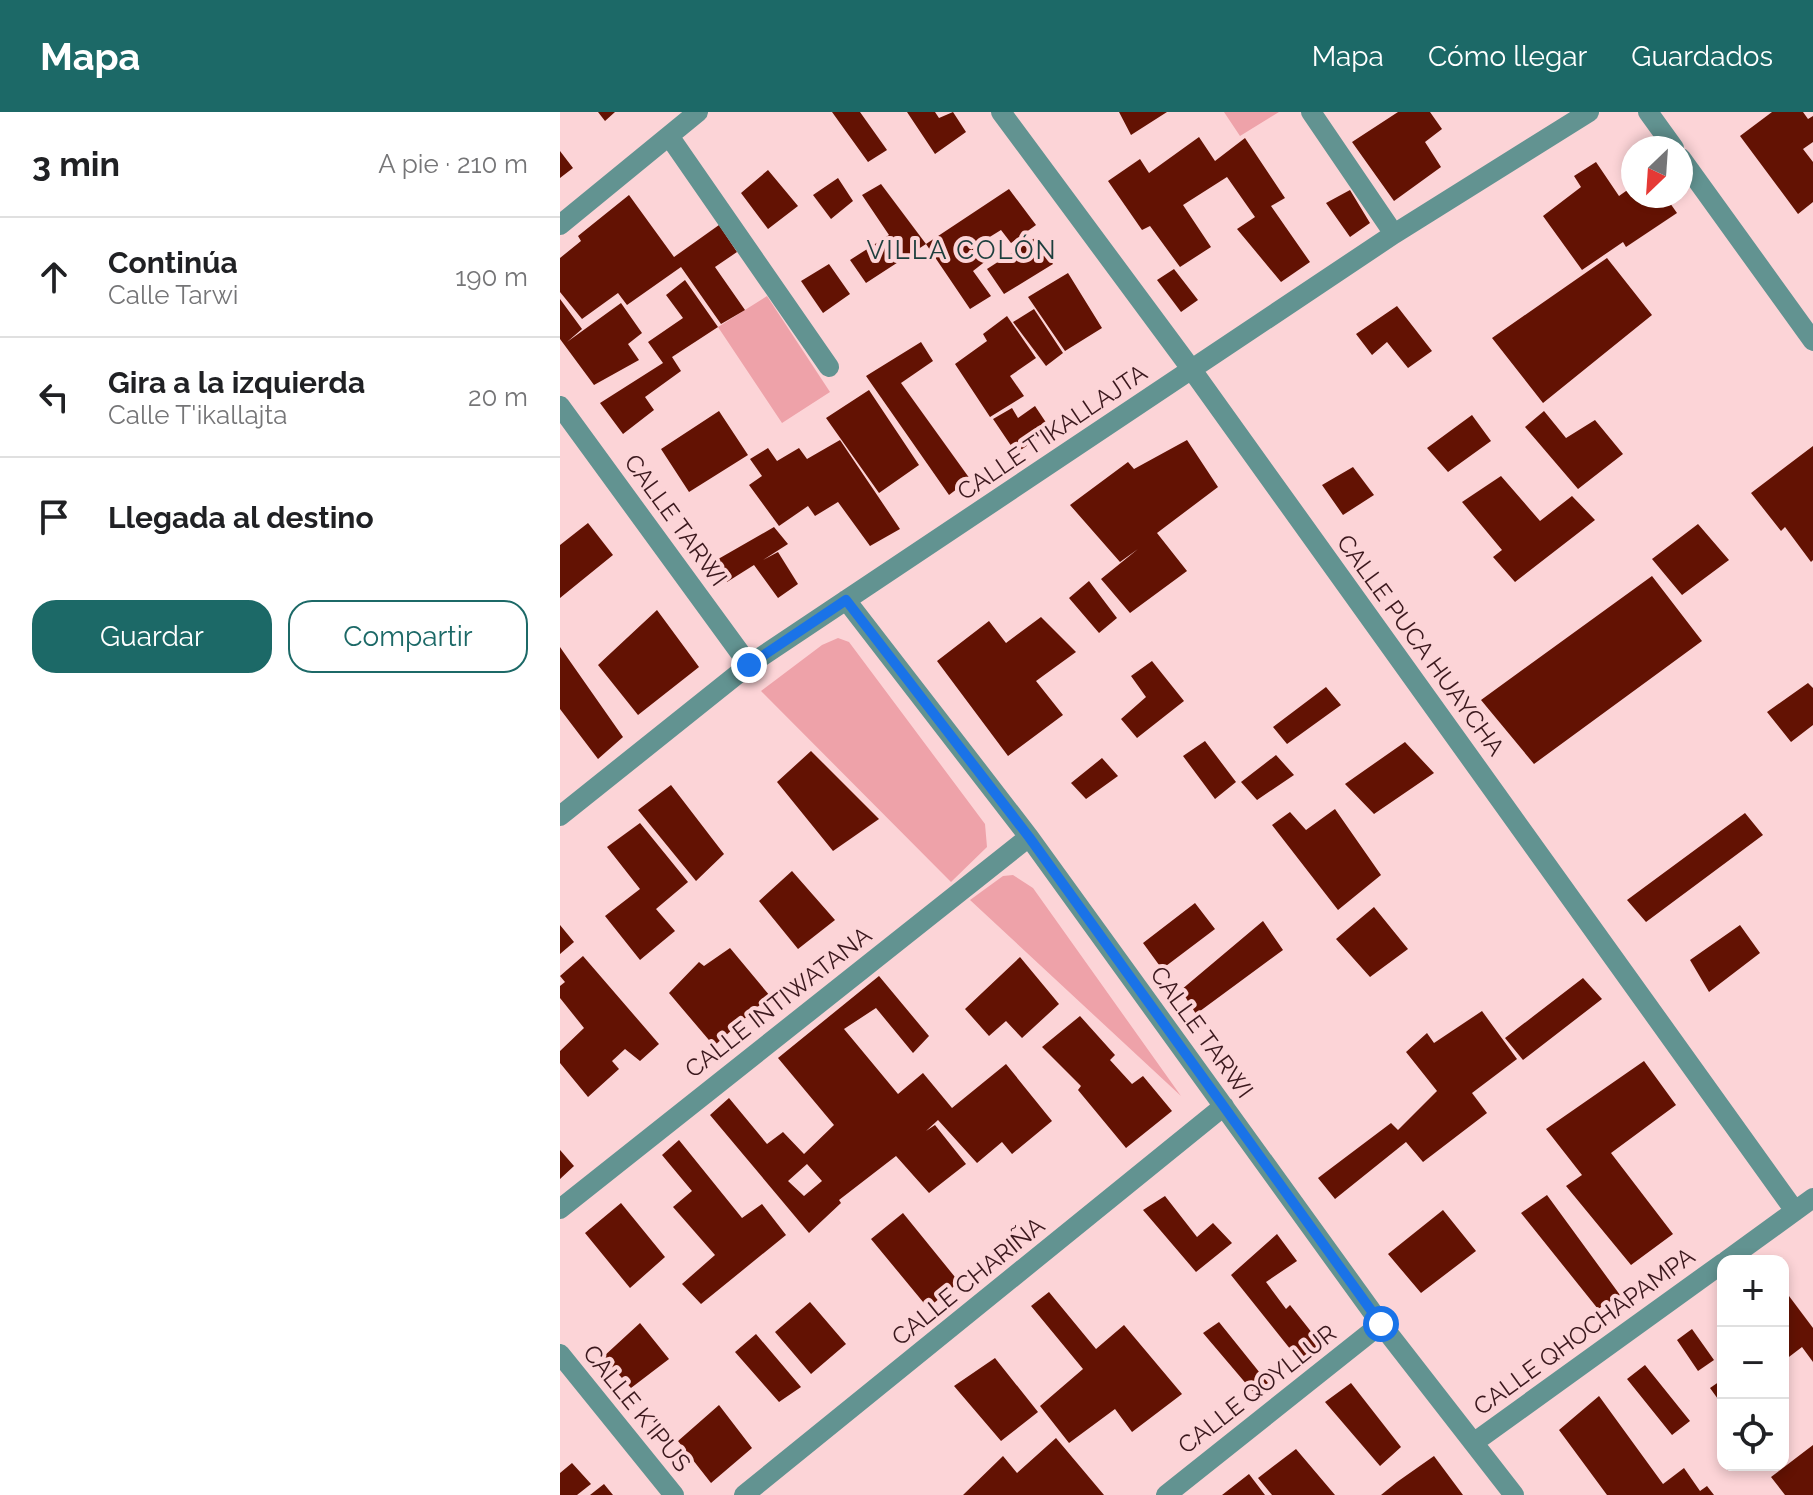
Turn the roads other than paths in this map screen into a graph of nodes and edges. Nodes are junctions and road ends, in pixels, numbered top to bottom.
1 (698, 112) edge
2 (1001, 112) edge
3 (1311, 112) edge
4 (1589, 112) edge
5 (1648, 112) edge
6 (669, 136) junction
7 (1665, 136) edge
8 (1693, 175) edge
9 (560, 225) edge
10 (1394, 234) junction
11 (1813, 341) edge
12 (829, 367) dead end
13 (1192, 370) junction
14 (560, 406) edge
15 (846, 600) junction
16 (749, 665) junction
17 (560, 816) edge
18 (1029, 837) junction
19 (1224, 1106) junction
20 (1813, 1198) edge
21 (560, 1209) edge
22 (1795, 1211) junction
23 (1734, 1255) edge
24 (1717, 1267) edge
25 (1381, 1324) junction
26 (560, 1354) edge
27 (1476, 1441) junction
28 (674, 1495) edge
29 (744, 1495) edge
30 (1166, 1495) edge
31 (1514, 1495) edge

1 - 6 street
2 - 13 street, CALLE PUCA HUAYCHA
3 - 10 street
4 - 10 street, CALLE T'IKALLAJTA
5 - 7 street
6 - 9 street
6 - 12 street
8 - 11 street
10 - 13 street, CALLE T'IKALLAJTA
13 - 15 street, CALLE T'IKALLAJTA
13 - 22 street, CALLE PUCA HUAYCHA
14 - 16 street, CALLE TARWI
15 - 16 street, CALLE T'IKALLAJTA
15 - 18 street, CALLE TARWI
16 - 17 street, CALLE T'IKALLAJTA
18 - 19 street, CALLE TARWI
18 - 21 street, CALLE INTIWATANA
19 - 25 street, CALLE TARWI
19 - 29 street, CALLE CHARIÑA
20 - 22 street, CALLE QHOCHAPAMPA
22 - 23 street, CALLE QHOCHAPAMPA
24 - 27 street, CALLE QHOCHAPAMPA
25 - 27 street, CALLE TARWI
25 - 30 street, CALLE QOYLLUR
26 - 28 street, CALLE K'IPUS
27 - 31 street, CALLE TARWI

